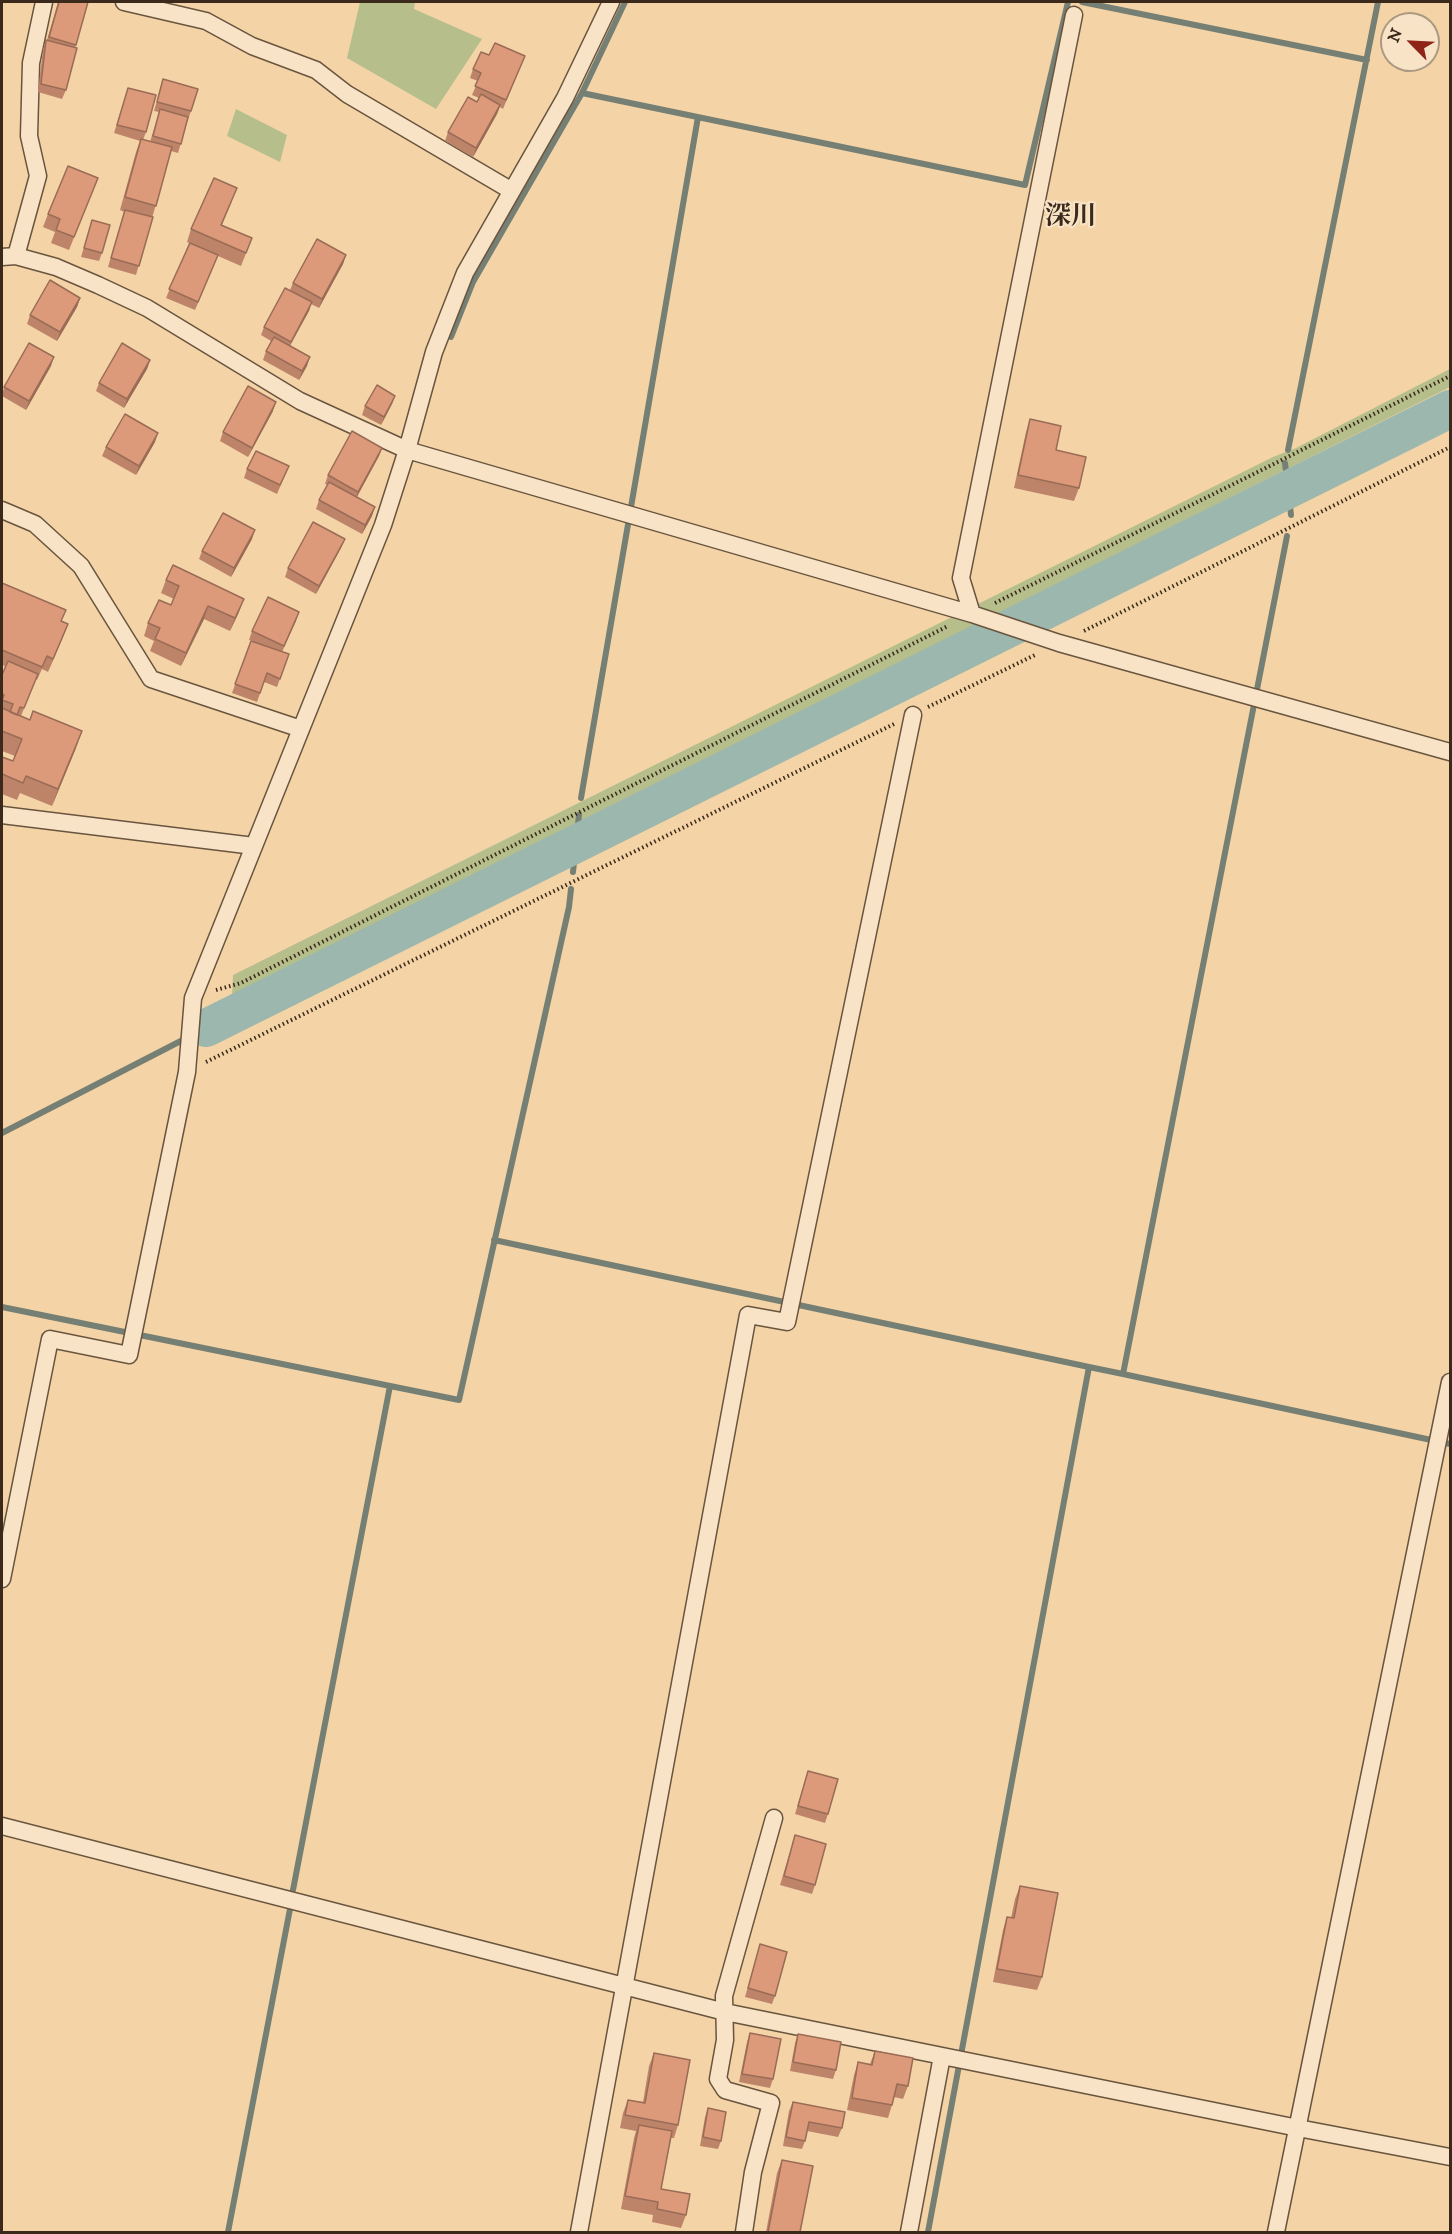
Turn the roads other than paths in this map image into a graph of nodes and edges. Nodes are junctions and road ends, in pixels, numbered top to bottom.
1 (44, 2) edge
2 (124, 2) edge
3 (611, 2) edge
4 (1074, 15) dead end
5 (512, 191) junction
6 (8, 256) edge
7 (407, 450) junction
8 (2, 510) edge
9 (972, 614) junction
10 (913, 715) road end
11 (301, 729) junction
12 (1450, 752) edge
13 (2, 815) edge
14 (254, 846) junction
15 (1450, 1382) edge
16 (2, 1579) edge
17 (774, 1818) dead end
18 (2, 1826) edge
19 (624, 1986) junction
20 (725, 2012) junction
21 (946, 2057) junction
22 (1298, 2128) junction
23 (1450, 2157) edge
24 (579, 2232) edge
25 (744, 2232) edge
26 (909, 2232) edge
27 (1276, 2232) edge

1 - 6 street
2 - 5 street
3 - 5 street
4 - 9 street
5 - 7 street
6 - 7 street
7 - 9 street
7 - 11 street
8 - 11 street
9 - 12 street
10 - 19 street
11 - 14 street
13 - 14 street
14 - 16 street
15 - 22 street
17 - 20 street
18 - 19 street
19 - 20 street
19 - 24 street
20 - 21 street
20 - 25 street
21 - 22 street
21 - 26 street
22 - 23 street
22 - 27 street

